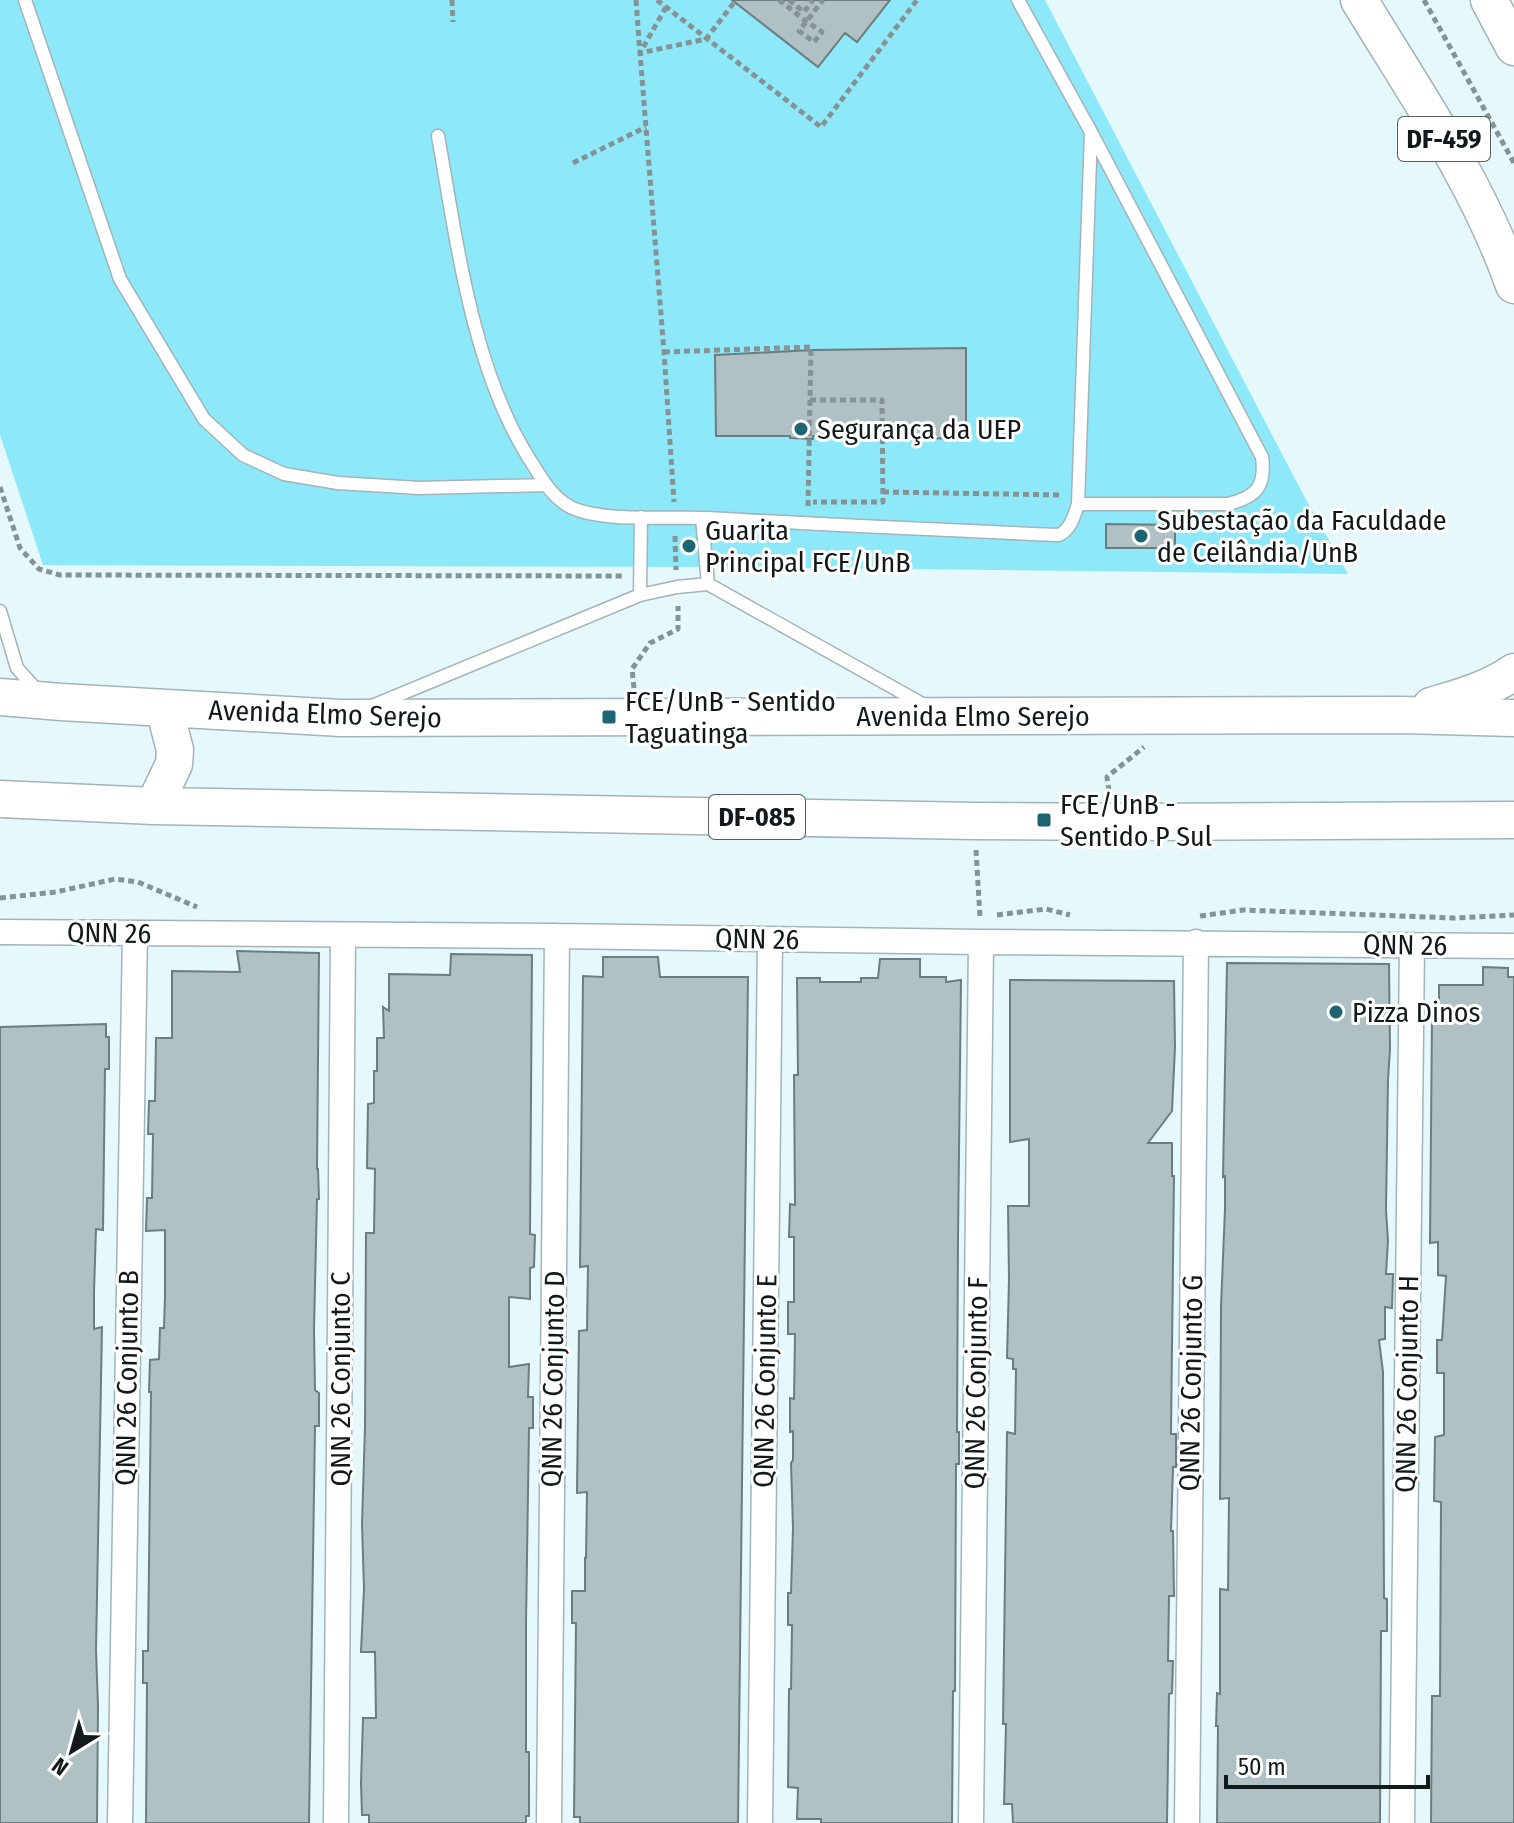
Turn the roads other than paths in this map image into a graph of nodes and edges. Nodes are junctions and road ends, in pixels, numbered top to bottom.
1 (25, 0) edge
2 (1018, 0) edge
3 (1359, 0) edge
4 (1489, 0) edge
5 (1514, 47) edge
6 (1091, 132) junction
7 (438, 136) dead end
8 (1514, 285) edge
9 (546, 485) junction
10 (1073, 500) junction
11 (641, 517) junction
12 (702, 518) junction
13 (708, 584) junction
14 (640, 595) junction
15 (0, 611) edge
16 (1514, 672) edge
17 (0, 697) edge
18 (61, 702) junction
19 (164, 708) junction
20 (943, 715) junction
21 (1402, 715) junction
22 (341, 718) junction
23 (1514, 718) edge
24 (0, 799) edge
25 (154, 806) junction
26 (1514, 820) edge
27 (0, 932) edge
28 (135, 933) junction
29 (343, 935) junction
30 (557, 936) junction
31 (770, 940) junction
32 (981, 942) junction
33 (1196, 942) junction
34 (1412, 945) junction
35 (1514, 946) edge
36 (120, 1823) edge
37 (336, 1823) edge
38 (549, 1823) edge
39 (760, 1823) edge
40 (971, 1823) edge
41 (1187, 1823) edge
42 (1402, 1823) edge

1 - 9 lane
2 - 6 lane
3 - 8 main road, DF-459
4 - 5 main road
6 - 10 lane
6 - 10 lane
7 - 9 lane
9 - 11 lane
10 - 12 lane
11 - 12 lane
11 - 14 lane
12 - 13 lane
13 - 14 lane
13 - 20 lane
14 - 22 lane
15 - 18 lane
16 - 21 main road
17 - 18 main road, Avenida Elmo Serejo
18 - 19 main road, Avenida Elmo Serejo
19 - 22 main road, Avenida Elmo Serejo
19 - 25 main road
20 - 21 main road, Avenida Elmo Serejo
20 - 22 main road, Avenida Elmo Serejo
21 - 23 main road, Avenida Elmo Serejo
24 - 25 main road, DF-085
25 - 26 main road, DF-085
27 - 28 street, QNN 26
28 - 29 street, QNN 26
28 - 36 street, QNN 26 Conjunto B
29 - 30 street, QNN 26
29 - 37 street, QNN 26 Conjunto C
30 - 31 street, QNN 26
30 - 38 street, QNN 26 Conjunto D
31 - 32 street, QNN 26
31 - 39 street, QNN 26 Conjunto E
32 - 33 street, QNN 26
32 - 40 street, QNN 26 Conjunto F
33 - 34 street, QNN 26
33 - 41 street, QNN 26 Conjunto G
34 - 35 street, QNN 26
34 - 42 street, QNN 26 Conjunto H

